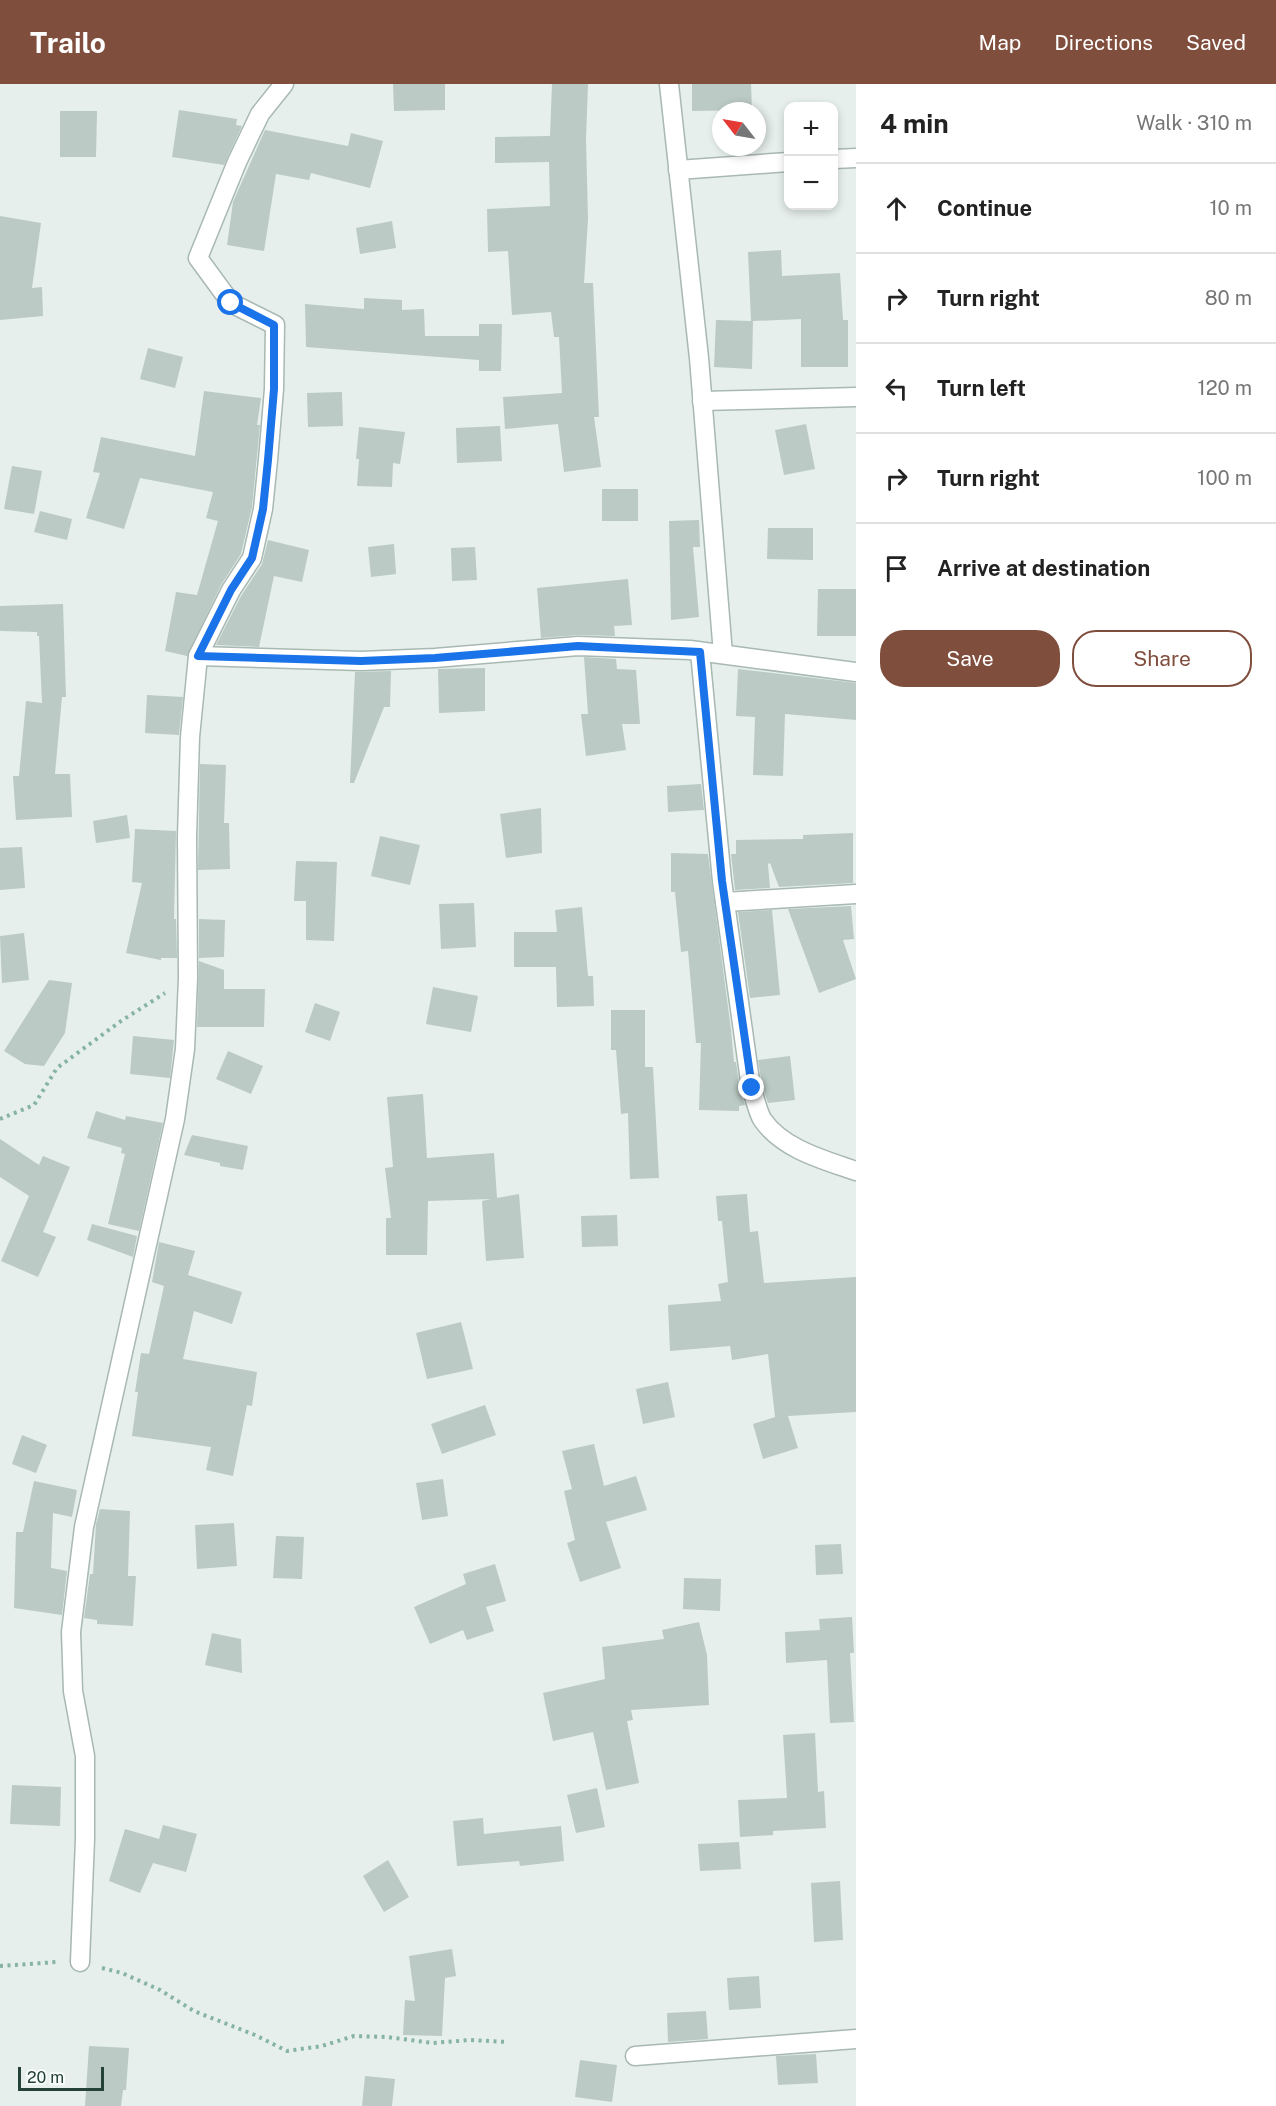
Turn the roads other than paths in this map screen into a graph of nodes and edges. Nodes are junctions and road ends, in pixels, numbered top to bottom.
1 (284, 84) edge
2 (669, 84) edge
3 (856, 158) edge
4 (838, 159) edge
5 (784, 162) edge
6 (678, 170) junction
7 (856, 398) edge
8 (702, 401) junction
9 (700, 652) junction
10 (723, 654) junction
11 (198, 656) junction
12 (856, 672) edge
13 (856, 894) edge
14 (725, 902) junction
15 (856, 1171) edge
16 (80, 1962) road end
17 (856, 2039) edge
18 (635, 2056) dead end

1 - 11 street
2 - 6 street
3 - 4 street
5 - 6 street
6 - 8 street
7 - 8 street
8 - 10 street
9 - 10 street
9 - 11 street
9 - 14 street
10 - 12 street
11 - 16 street
13 - 14 street
14 - 15 street
17 - 18 street

